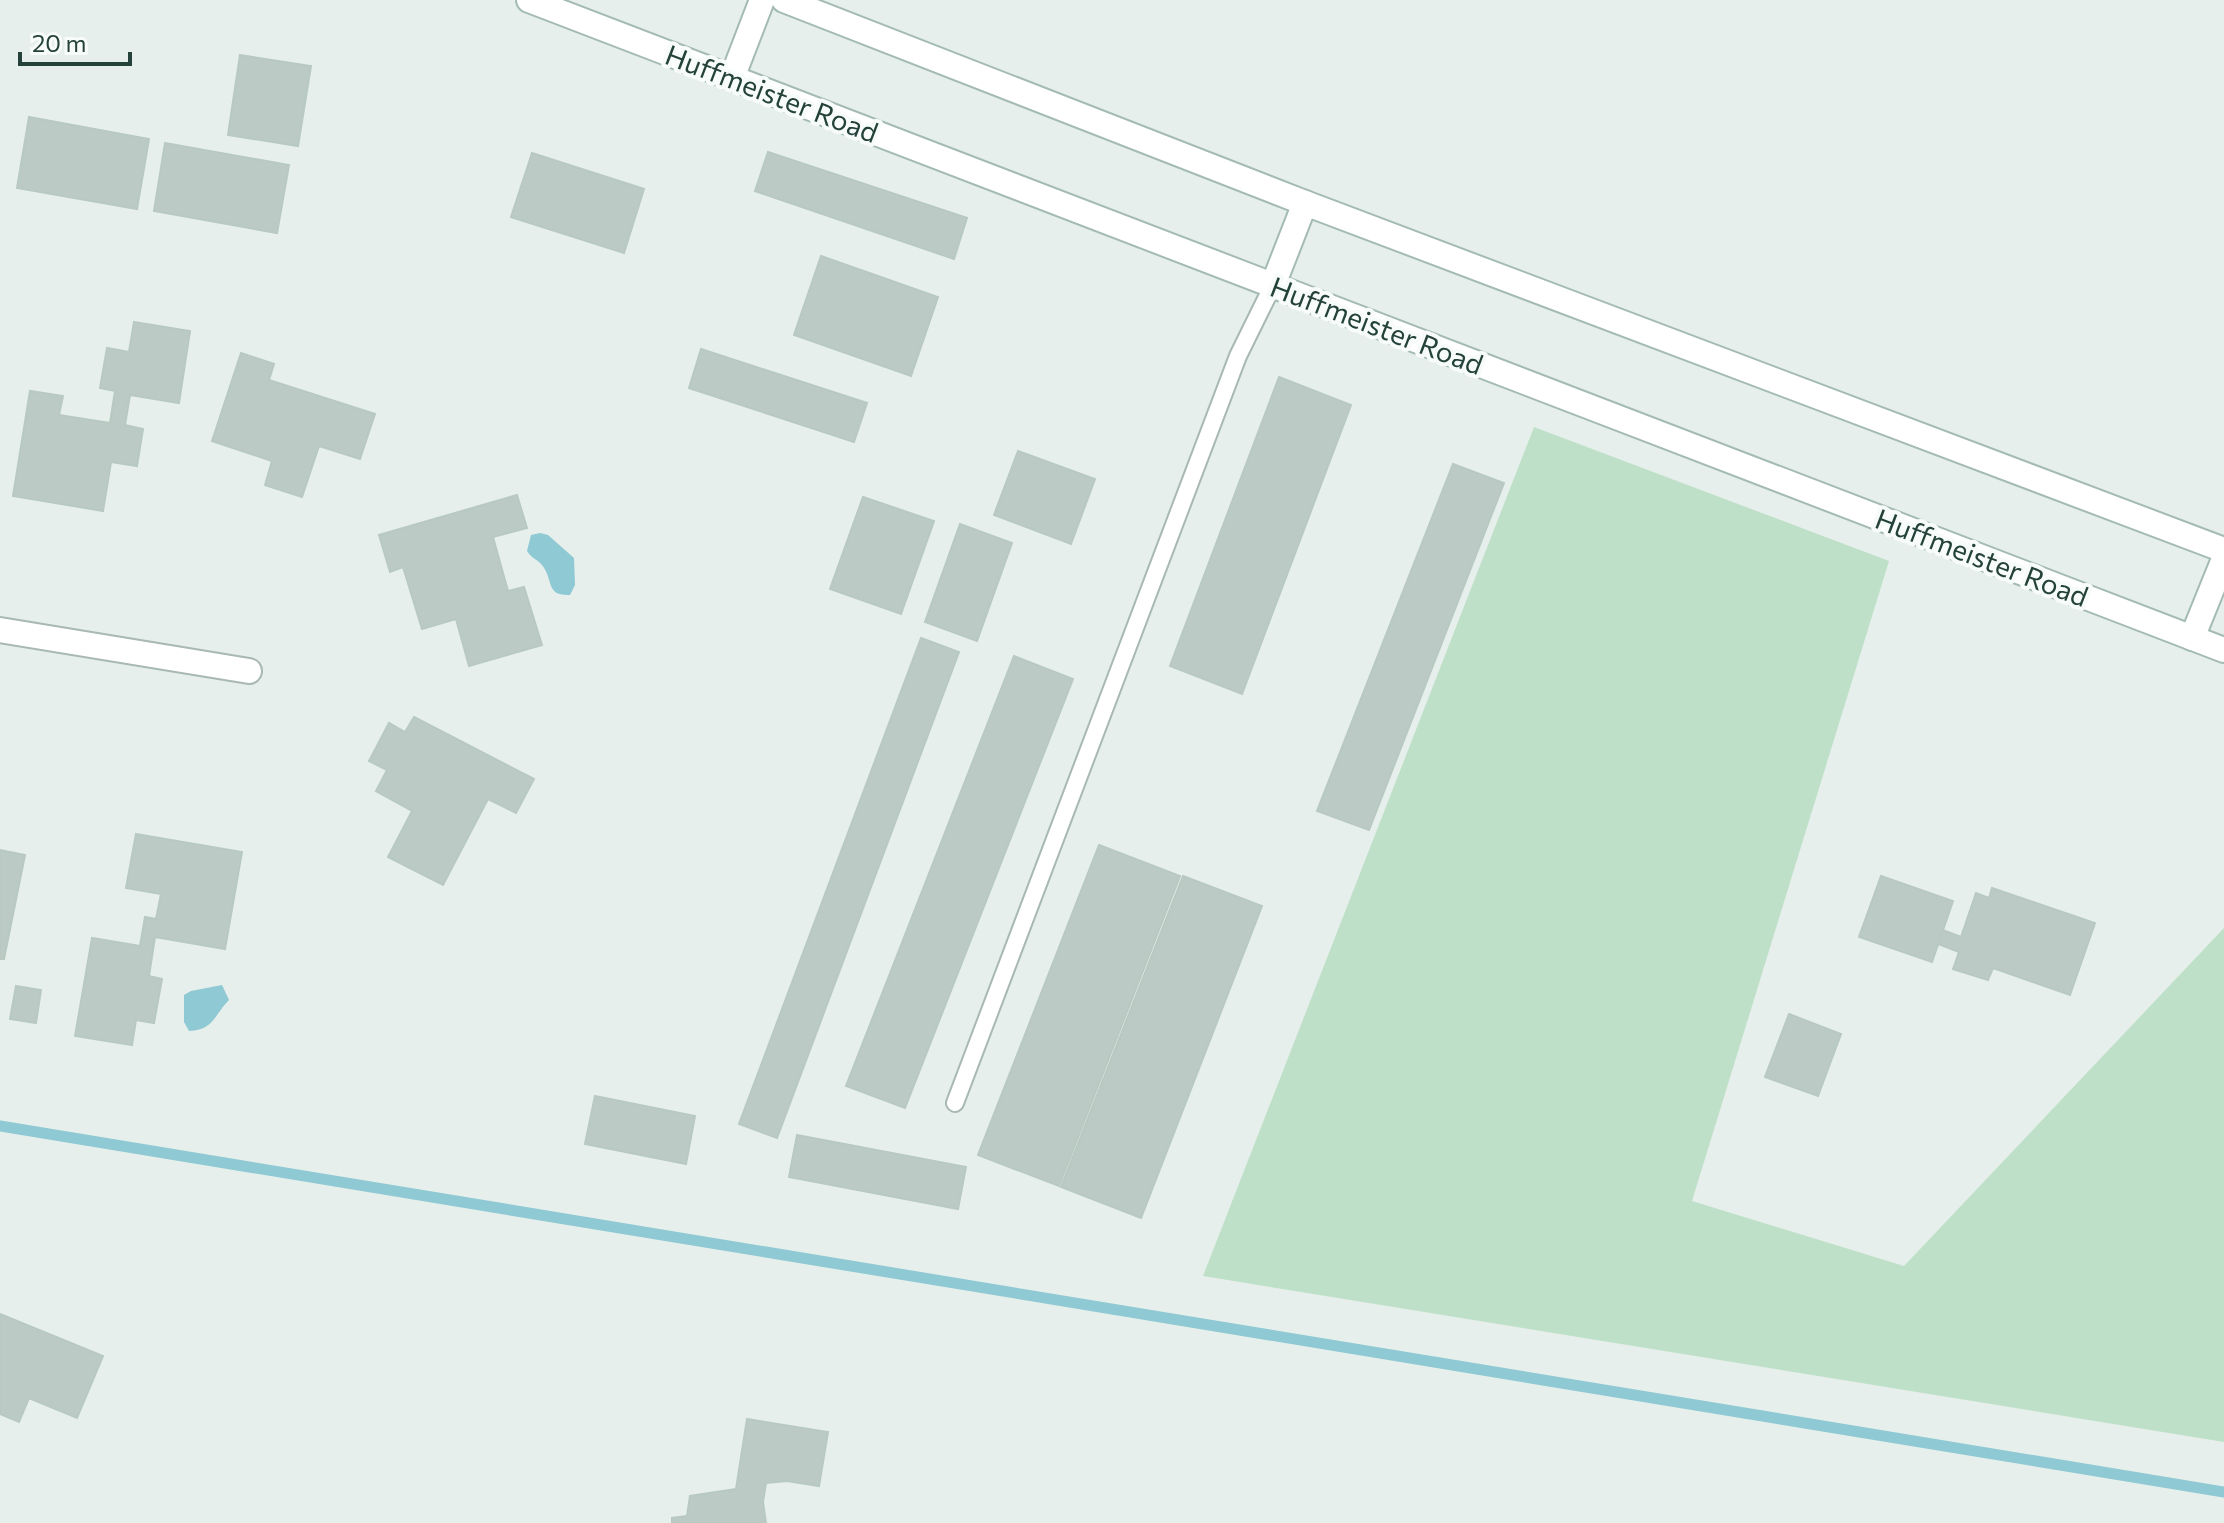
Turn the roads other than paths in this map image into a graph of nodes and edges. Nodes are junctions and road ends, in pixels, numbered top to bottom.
1 (529, 0) edge
2 (762, 0) edge
3 (784, 0) edge
4 (732, 78) junction
5 (1305, 203) junction
6 (1273, 285) junction
7 (2224, 550) edge
8 (2224, 559) edge
9 (0, 630) edge
10 (2192, 638) junction
11 (2224, 650) edge
12 (249, 671) dead end
13 (955, 1103) dead end

1 - 4 main road, Huffmeister Road
2 - 4 main road
3 - 5 main road
4 - 6 main road, Huffmeister Road
5 - 6 main road
5 - 7 main road
6 - 10 main road, Huffmeister Road
6 - 13 lane
8 - 10 main road
9 - 12 main road
10 - 11 main road, Huffmeister Road

